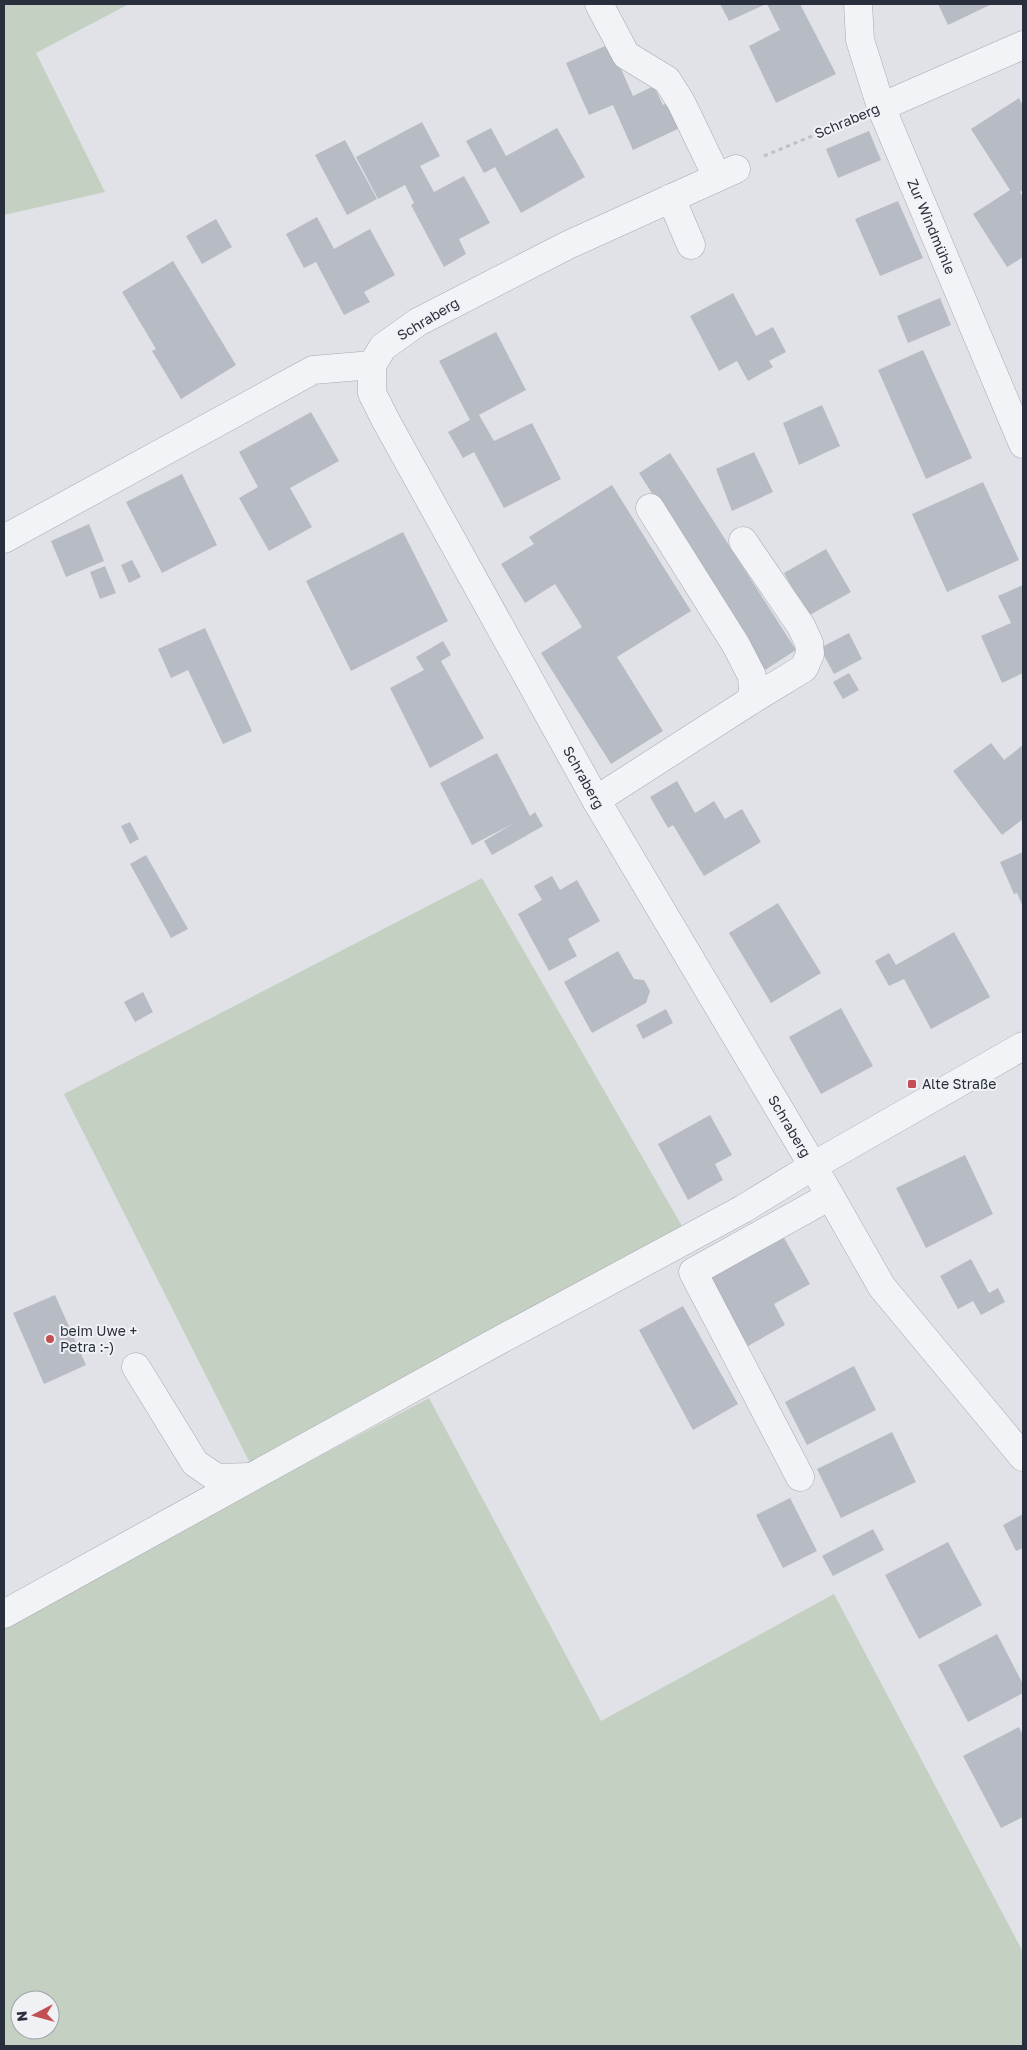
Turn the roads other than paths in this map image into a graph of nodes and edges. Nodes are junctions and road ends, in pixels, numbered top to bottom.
1 (600, 4) edge
2 (858, 4) edge
3 (1023, 44) edge
4 (881, 107) junction
5 (671, 198) junction
6 (691, 245) dead end
7 (372, 365) junction
8 (1023, 444) edge
9 (650, 508) dead end
10 (4, 539) edge
11 (743, 541) dead end
12 (750, 701) junction
13 (596, 800) junction
14 (1023, 1046) edge
15 (813, 1166) junction
16 (830, 1196) junction
17 (136, 1367) dead end
18 (1023, 1457) edge
19 (252, 1477) junction
20 (800, 1477) dead end
21 (4, 1614) edge

1 - 5 street, Schraberg
2 - 4 street, Zur Windmühle
3 - 4 street, Schraberg
4 - 8 street, Zur Windmühle
5 - 6 street
5 - 7 street, Schraberg
7 - 10 street
7 - 13 street, Schraberg
9 - 12 street
11 - 12 street
12 - 13 street
13 - 15 street, Schraberg
14 - 15 street
15 - 16 street, Schraberg
15 - 19 street
16 - 18 street, Schraberg
16 - 20 street
17 - 19 street
19 - 21 street

